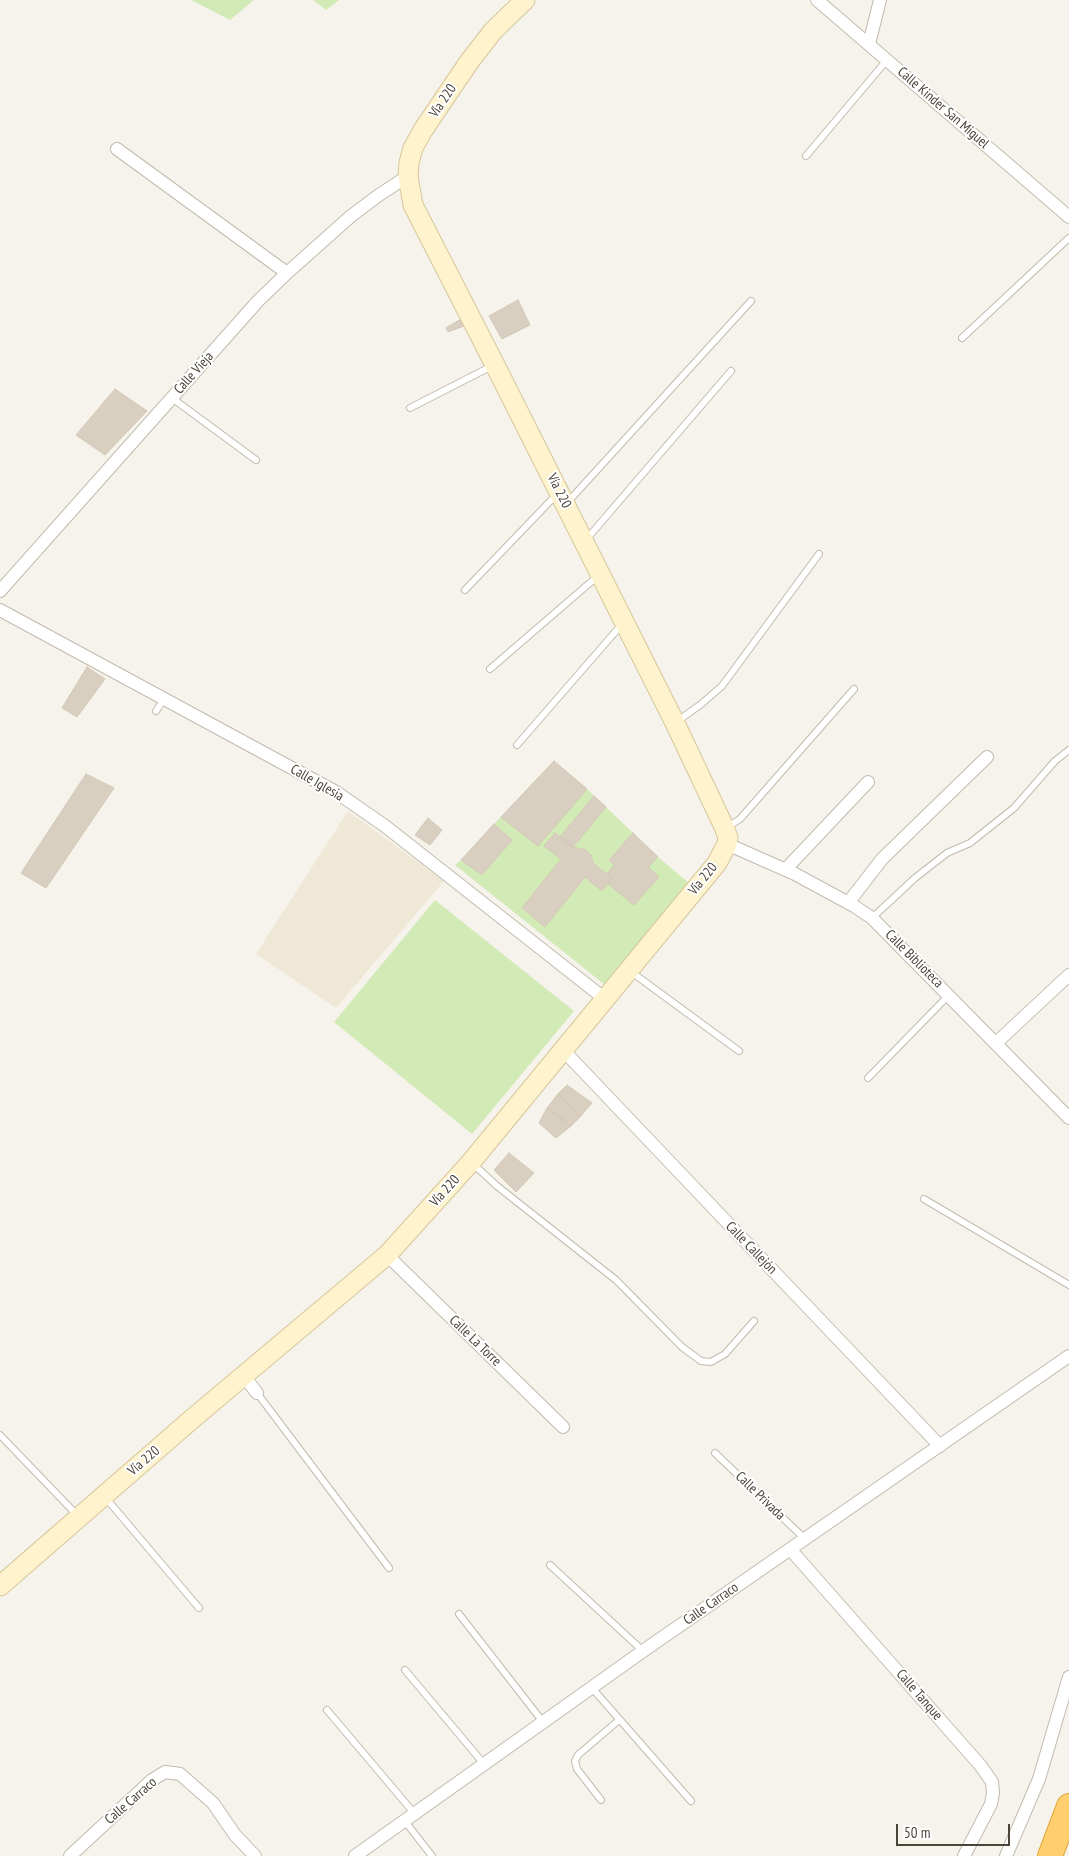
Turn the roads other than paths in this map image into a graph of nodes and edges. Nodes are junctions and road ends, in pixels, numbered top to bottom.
1 (525, 0) edge
2 (817, 0) edge
3 (880, 0) edge
4 (869, 44) junction
5 (887, 60) junction
6 (118, 149) dead end
7 (806, 156) dead end
8 (408, 176) junction
9 (1069, 217) edge
10 (1069, 238) edge
11 (287, 273) junction
12 (751, 301) dead end
13 (962, 338) dead end
14 (495, 365) junction
15 (731, 372) dead end
16 (172, 398) junction
17 (410, 408) dead end
18 (256, 460) dead end
19 (562, 499) junction
20 (584, 542) junction
21 (819, 554) dead end
22 (600, 575) junction
23 (465, 590) dead end
24 (0, 592) edge
25 (0, 610) edge
26 (624, 622) junction
27 (490, 670) dead end
28 (854, 689) dead end
29 (164, 699) junction
30 (156, 711) dead end
31 (675, 723) junction
32 (517, 745) dead end
33 (1069, 750) edge
34 (987, 757) dead end
35 (868, 782) dead end
36 (726, 836) junction
37 (785, 870) junction
38 (848, 903) junction
39 (872, 918) junction
40 (629, 970) junction
41 (1069, 975) edge
42 (949, 995) junction
43 (605, 999) junction
44 (996, 1043) junction
45 (563, 1050) junction
46 (740, 1051) dead end
47 (868, 1078) dead end
48 (1069, 1118) edge
49 (471, 1162) junction
50 (924, 1199) dead end
51 (388, 1255) junction
52 (1069, 1285) edge
53 (754, 1321) dead end
54 (1069, 1356) edge
55 (244, 1376) junction
56 (257, 1393) joint
57 (563, 1427) dead end
58 (0, 1436) edge
59 (940, 1446) junction
60 (715, 1453) dead end
61 (104, 1496) junction
62 (80, 1517) junction
63 (805, 1539) junction
64 (790, 1549) junction
65 (550, 1565) dead end
66 (389, 1568) dead end
67 (0, 1586) edge
68 (199, 1608) dead end
69 (459, 1614) dead end
70 (643, 1651) junction
71 (405, 1670) dead end
72 (1069, 1677) edge
73 (592, 1688) junction
74 (326, 1710) dead end
75 (619, 1720) junction
76 (543, 1722) junction
77 (484, 1764) junction
78 (601, 1800) dead end
79 (690, 1801) dead end
80 (1069, 1806) edge
81 (409, 1816) junction
82 (70, 1856) edge
83 (255, 1856) edge
84 (355, 1856) edge
85 (432, 1856) edge
86 (964, 1856) edge
87 (1006, 1856) edge
88 (1050, 1856) edge

1 - 8 main road, Vía 220
2 - 4 street, Calle Kinder San Miguel
3 - 4 street
4 - 5 street, Calle Kinder San Miguel
5 - 7 lane
5 - 9 street, Calle Kinder San Miguel
6 - 11 street
8 - 11 street, Calle Vieja
8 - 14 main road, Vía 220
10 - 13 lane
11 - 16 street, Calle Vieja
12 - 19 lane
14 - 17 lane
14 - 19 main road, Vía 220
15 - 20 lane
16 - 18 lane
16 - 24 street, Calle Vieja
19 - 20 main road, Vía 220
19 - 23 lane
20 - 22 main road, Vía 220
21 - 31 lane
22 - 26 main road, Vía 220
22 - 27 lane
25 - 29 street, Calle Iglesia
26 - 31 main road, Vía 220
26 - 32 lane
28 - 36 lane
29 - 30 lane
29 - 43 street, Calle Iglesia
31 - 36 main road, Vía 220
33 - 39 lane
34 - 38 street
35 - 37 street
36 - 37 street, Calle Biblioteca
36 - 40 main road, Vía 220
37 - 38 street, Calle Biblioteca
38 - 39 street, Calle Biblioteca
39 - 42 street, Calle Biblioteca
40 - 43 main road, Vía 220
40 - 46 lane
41 - 44 street
42 - 44 street, Calle Biblioteca
42 - 47 lane
43 - 45 main road, Vía 220
44 - 48 street, Calle Biblioteca
45 - 49 main road, Vía 220
45 - 59 street, Calle Callejón
49 - 51 main road, Vía 220
49 - 53 lane
50 - 52 lane
51 - 55 main road, Vía 220
51 - 57 street, Calle La Torre
54 - 59 street, Calle Carraco
55 - 56 street
55 - 61 main road, Vía 220
56 - 66 lane
58 - 62 lane
59 - 63 street, Calle Carraco
60 - 63 lane, Calle Privada
61 - 62 main road, Vía 220
61 - 68 lane
62 - 67 main road, Vía 220
63 - 64 street, Calle Carraco
64 - 70 street, Calle Carraco
64 - 86 street, Calle Tanque
65 - 70 lane
69 - 76 lane
70 - 73 street, Calle Carraco
71 - 77 lane
72 - 87 street
73 - 75 lane
73 - 76 street, Calle Carraco
74 - 81 lane
75 - 78 lane
75 - 79 lane
76 - 77 street, Calle Carraco
77 - 81 street, Calle Carraco
80 - 88 highway
81 - 84 street, Calle Carraco
81 - 85 lane
82 - 83 street, Calle Carraco

